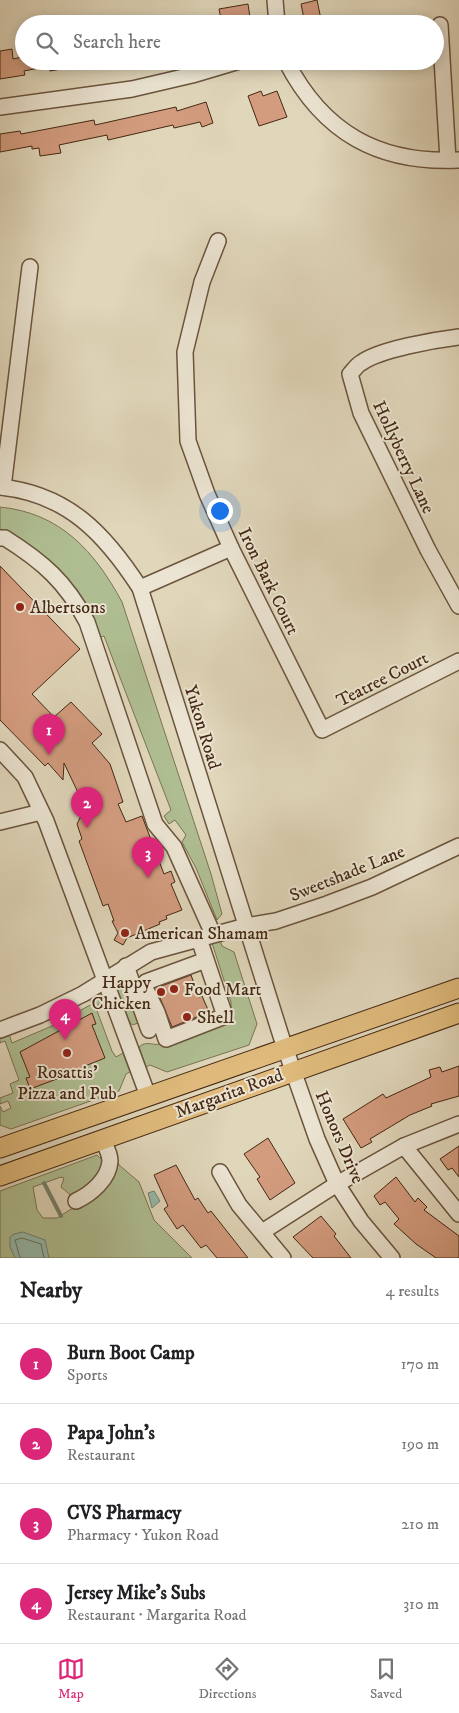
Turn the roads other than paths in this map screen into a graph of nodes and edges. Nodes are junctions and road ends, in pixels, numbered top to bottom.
1 (275, 0) edge
2 (276, 15) edge
3 (444, 64) edge
4 (211, 70) edge
5 (291, 70) edge
6 (0, 107) edge
7 (454, 160) edge
8 (218, 241) dead end
9 (30, 267) dead end
10 (459, 337) edge
11 (2, 487) edge
12 (0, 538) edge
13 (231, 548) junction
14 (140, 588) junction
15 (459, 606) edge
16 (459, 661) edge
17 (322, 730) joint
18 (0, 750) edge
19 (41, 812) junction
20 (0, 822) edge
21 (459, 846) edge
22 (246, 926) junction
23 (206, 937) junction
24 (206, 960) junction
25 (126, 966) junction
26 (105, 980) junction
27 (459, 988) edge
28 (459, 1012) edge
29 (156, 1023) junction
30 (0, 1030) edge
31 (127, 1039) junction
32 (286, 1048) junction
33 (294, 1070) junction
34 (148, 1096) junction
35 (459, 1124) edge
36 (102, 1138) junction
37 (404, 1146) junction
38 (0, 1148) edge
39 (220, 1172) dead end
40 (0, 1176) edge
41 (337, 1184) junction
42 (76, 1201) dead end
43 (459, 1214) edge
44 (262, 1232) junction
45 (283, 1258) edge
46 (392, 1258) edge

1 - 2 street
3 - 7 street
4 - 6 street
5 - 7 street
8 - 13 street, Iron Bark Court
9 - 11 street
10 - 15 street, Hollyberry Lane
11 - 14 street, Yukon Road
12 - 23 street
13 - 14 street
13 - 17 street, Iron Bark Court
14 - 22 street, Yukon Road
16 - 17 street, Teatree Court
18 - 19 street
19 - 20 street
19 - 26 street
21 - 22 street, Sweetshade Lane
22 - 23 street, Sweetshade Lane
22 - 32 street, Yukon Road
23 - 24 street
23 - 25 street, Sweetshade Lane
24 - 29 street
24 - 29 street
25 - 26 street, Sweetshade Lane
25 - 29 street
26 - 30 street, Sweetshade Lane
26 - 31 street
27 - 32 main road, Margarita Road
28 - 33 main road, Margarita Road
29 - 31 street
31 - 34 street
32 - 33 street, Honors Drive
32 - 34 main road, Margarita Road
33 - 36 main road, Margarita Road
33 - 41 street, Honors Drive
34 - 38 main road, Margarita Road
35 - 37 street
36 - 40 main road, Margarita Road
36 - 42 street
37 - 41 street
37 - 43 street
39 - 44 street
41 - 44 street
41 - 46 street, Honors Drive
44 - 45 street

